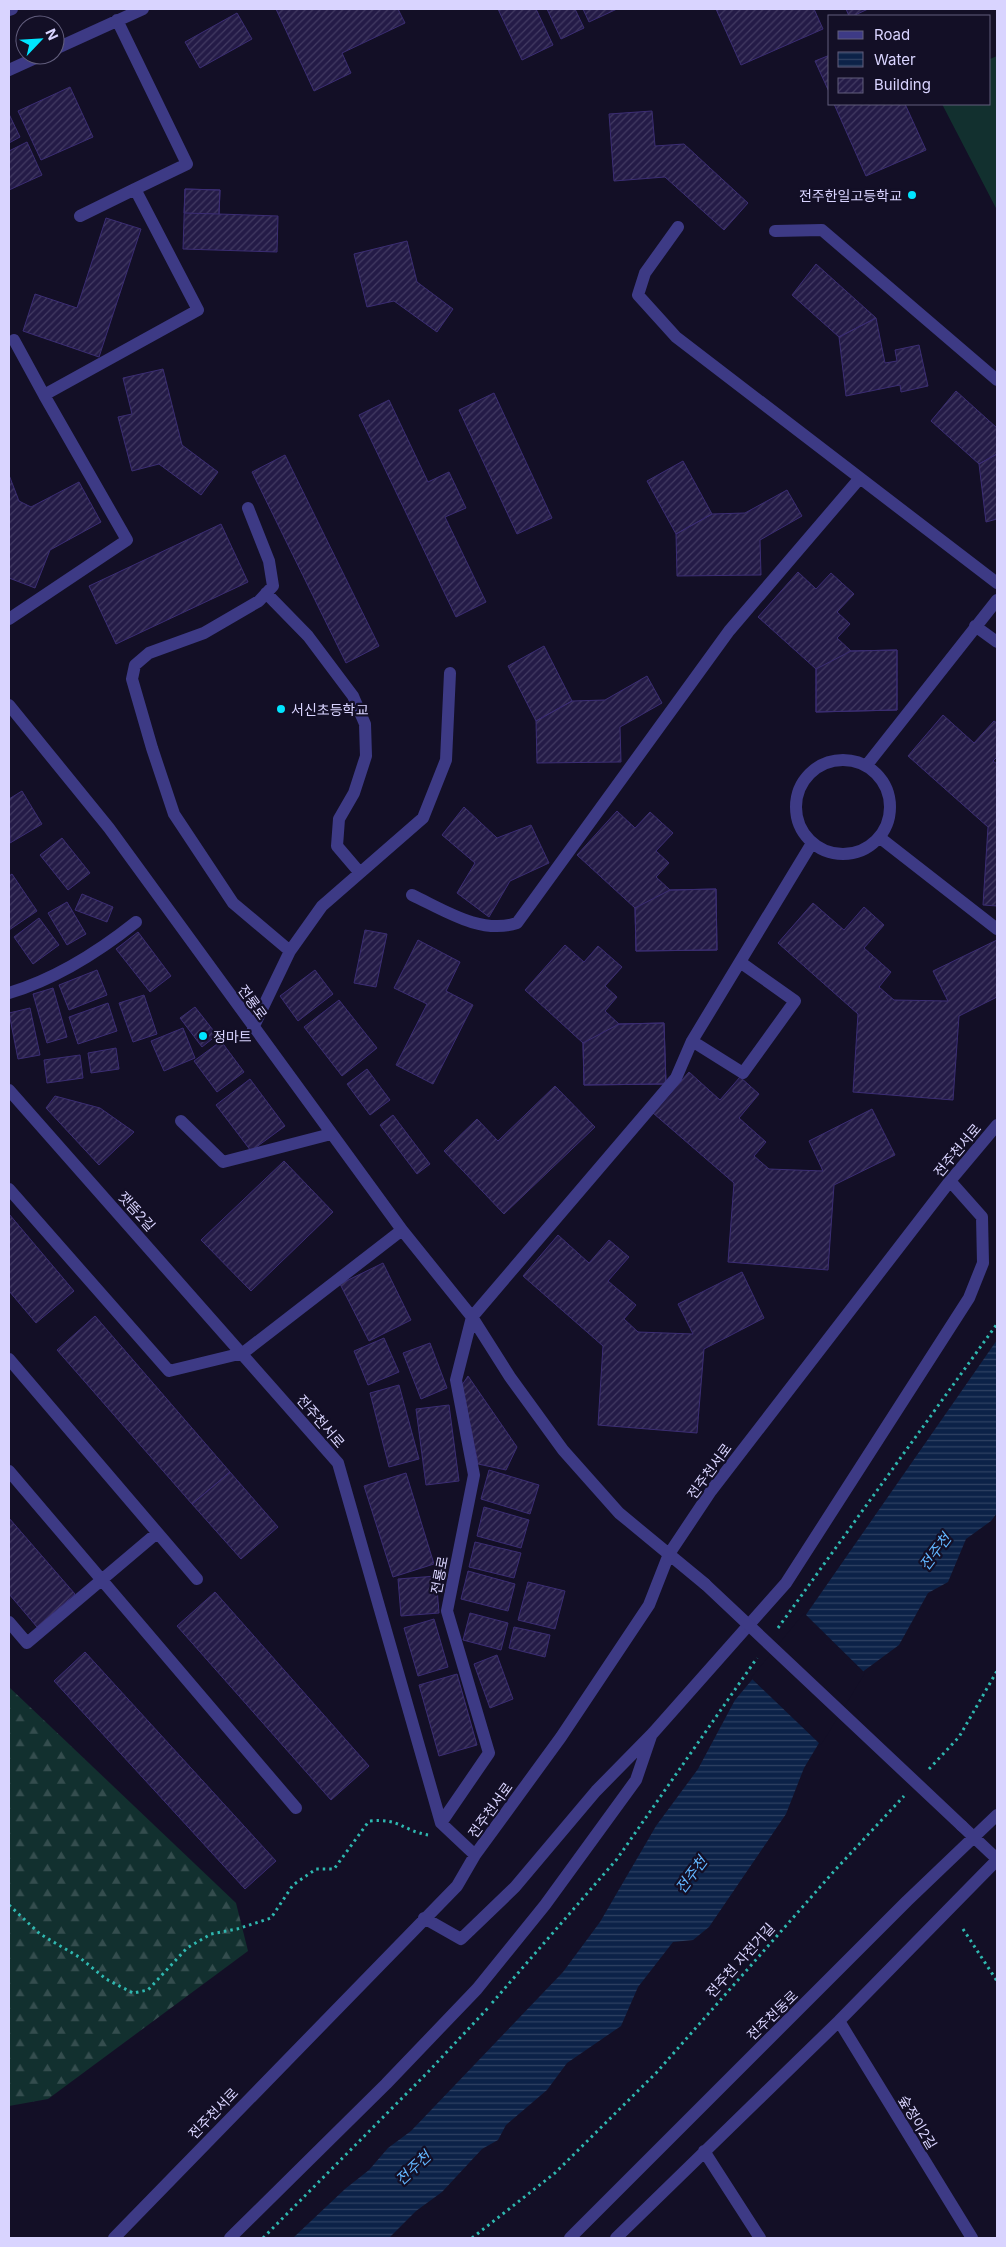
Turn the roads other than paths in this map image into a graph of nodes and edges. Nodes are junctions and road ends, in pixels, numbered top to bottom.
1 (143, 9) edge
2 (117, 20) junction
3 (65, 44) edge
4 (135, 189) junction
5 (80, 216) dead end
6 (678, 227) dead end
7 (775, 231) dead end
8 (14, 340) dead end
9 (997, 380) edge
10 (44, 395) junction
11 (860, 478) junction
12 (248, 508) dead end
13 (997, 583) edge
14 (266, 593) junction
15 (997, 600) edge
16 (9, 619) edge
17 (975, 626) junction
18 (997, 642) edge
19 (450, 673) dead end
20 (9, 705) edge
21 (866, 766) junction
22 (879, 837) junction
23 (812, 843) junction
24 (360, 873) junction
25 (412, 895) dead end
26 (136, 922) dead end
27 (997, 929) edge
28 (290, 950) junction
29 (740, 962) junction
30 (9, 993) edge
31 (254, 1028) junction
32 (692, 1041) junction
33 (9, 1090) edge
34 (181, 1121) dead end
35 (997, 1125) edge
36 (332, 1134) junction
37 (950, 1181) junction
38 (9, 1189) edge
39 (402, 1230) junction
40 (472, 1317) junction
41 (243, 1353) junction
42 (9, 1359) edge
43 (9, 1471) edge
44 (157, 1533) junction
45 (669, 1554) junction
46 (196, 1579) dead end
47 (102, 1580) junction
48 (9, 1622) edge
49 (653, 1733) junction
50 (296, 1808) dead end
51 (997, 1815) edge
52 (441, 1823) junction
53 (975, 1838) junction
54 (475, 1855) junction
55 (997, 1860) edge
56 (424, 1918) junction
57 (839, 2021) junction
58 (704, 2151) junction
59 (114, 2238) edge
60 (230, 2238) edge
61 (570, 2238) edge
62 (616, 2238) edge
63 (760, 2238) edge
64 (972, 2238) edge

1 - 2 street
2 - 3 street
2 - 4 street
4 - 5 street
4 - 10 street
6 - 11 street
7 - 9 street
8 - 10 street
10 - 16 street
11 - 13 street
11 - 25 street
12 - 14 street
14 - 24 street
14 - 28 street
15 - 17 street
17 - 18 street
17 - 21 street
19 - 24 street
20 - 31 street, 전룡로
21 - 22 street
21 - 23 street
22 - 23 street
22 - 27 street
23 - 29 street
24 - 28 street
26 - 30 street
28 - 31 street
29 - 32 street
29 - 32 street
31 - 36 street, 전룡로
32 - 40 street
33 - 41 street, 잿뜸2길
34 - 36 street
35 - 37 street, 전주천서로
36 - 39 street, 전룡로
37 - 45 street, 전주천서로
37 - 49 street
38 - 41 street
39 - 40 street, 전룡로
39 - 41 street
40 - 45 street, 전룡로
40 - 52 street, 전룡로
41 - 52 street, 전주천서로
42 - 44 street
43 - 47 street
44 - 46 street
44 - 47 street
45 - 53 street, 전룡로, bridge
45 - 54 street, 전주천서로
47 - 48 street
47 - 50 street
49 - 56 street
49 - 60 street
51 - 53 street, 전주천동로
52 - 54 street, 전주천서로
53 - 55 street, 전룡로
53 - 61 street, 전주천동로
54 - 56 street, 전주천서로
55 - 57 street
56 - 59 street, 전주천서로
57 - 58 street
57 - 64 street, 숲정이2길
58 - 62 street
58 - 63 street

